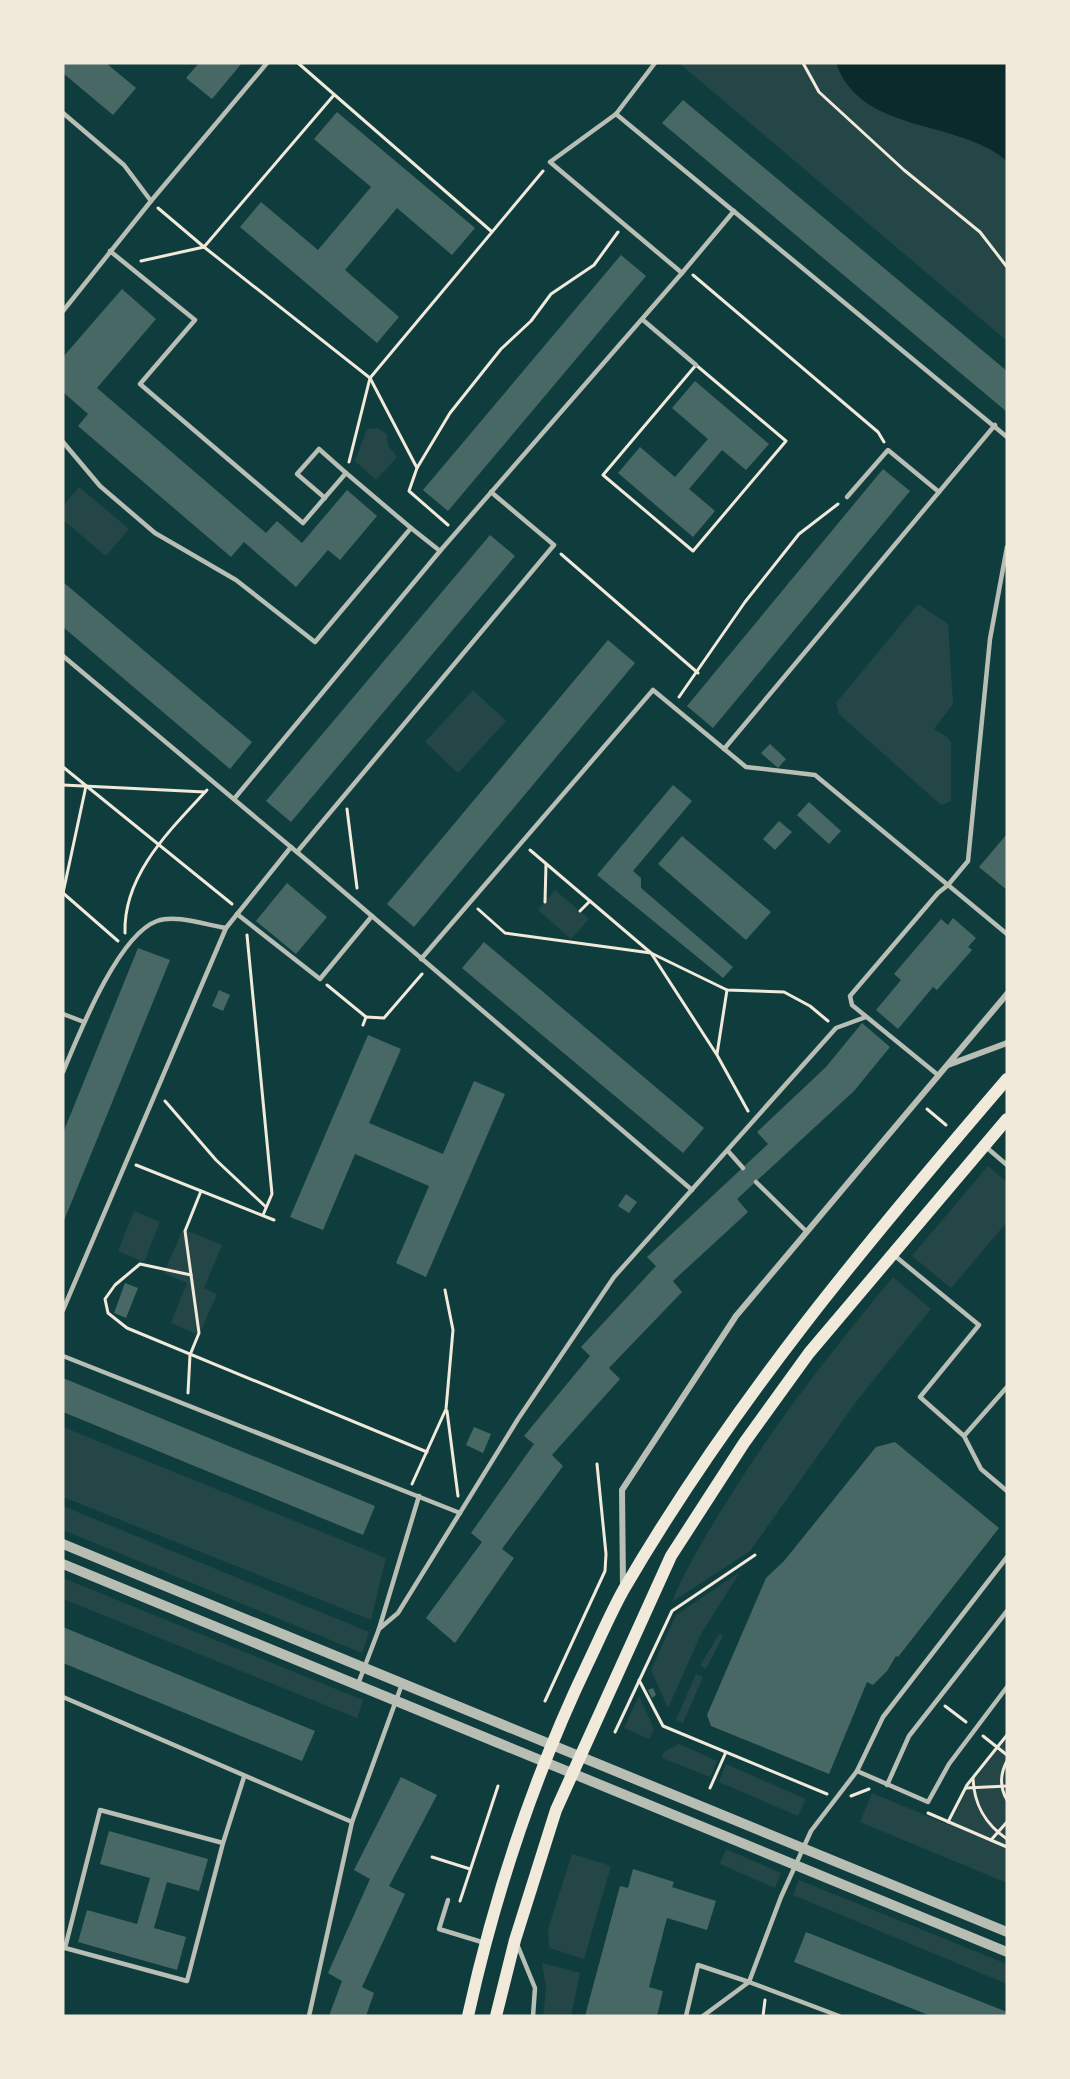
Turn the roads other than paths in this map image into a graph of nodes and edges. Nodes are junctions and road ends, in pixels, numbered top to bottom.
1 (267, 63) edge
2 (655, 63) edge
3 (63, 113) edge
4 (616, 114) junction
5 (151, 201) junction
6 (735, 211) junction
7 (110, 251) junction
8 (682, 273) junction
9 (63, 311) edge
10 (643, 320) junction
11 (696, 365) road end
12 (995, 425) junction
13 (1007, 437) edge
14 (63, 442) edge
15 (346, 473) junction
16 (491, 492) junction
17 (939, 492) junction
18 (847, 497) road end
19 (325, 498) junction
20 (411, 528) junction
21 (1007, 547) edge
22 (440, 552) junction
23 (63, 656) edge
24 (724, 749) junction
25 (234, 799) junction
26 (291, 847) junction
27 (297, 852) junction
28 (948, 885) junction
29 (237, 914) junction
30 (372, 916) junction
31 (226, 928) junction
32 (1007, 934) edge
33 (421, 959) junction
34 (1007, 994) edge
35 (63, 1014) edge
36 (866, 1017) junction
37 (84, 1022) junction
38 (1007, 1043) edge
39 (947, 1065) junction
40 (63, 1072) edge
41 (938, 1076) junction
42 (1007, 1079) edge
43 (1007, 1119) edge
44 (984, 1146) junction
45 (728, 1151) junction
46 (1007, 1165) edge
47 (743, 1168) dead end
48 (756, 1182) dead end
49 (692, 1190) junction
50 (807, 1232) junction
51 (893, 1254) junction
52 (63, 1310) edge
53 (63, 1356) edge
54 (1007, 1387) edge
55 (964, 1436) junction
56 (1007, 1491) edge
57 (419, 1496) junction
58 (460, 1513) junction
59 (63, 1544) edge
60 (1007, 1557) edge
61 (63, 1564) edge
62 (623, 1590) junction
63 (1007, 1611) edge
64 (379, 1629) junction
65 (364, 1668) junction
66 (402, 1683) junction
67 (358, 1686) junction
68 (1007, 1687) edge
69 (63, 1697) edge
70 (396, 1701) junction
71 (552, 1745) junction
72 (579, 1756) junction
73 (545, 1762) junction
74 (857, 1771) junction
75 (572, 1773) junction
76 (244, 1777) junction
77 (887, 1785) junction
78 (352, 1822) junction
79 (223, 1843) junction
80 (803, 1848) junction
81 (795, 1865) junction
82 (448, 1900) dead end
83 (1007, 1932) edge
84 (515, 1940) junction
85 (485, 1942) junction
86 (1007, 1952) edge
87 (749, 1982) junction
88 (309, 2016) edge
89 (468, 2016) edge
90 (496, 2016) edge
91 (533, 2016) edge
92 (686, 2016) edge
93 (703, 2016) edge
94 (839, 2016) edge

1 - 5 lane
2 - 4 lane
3 - 5 lane
4 - 6 lane
4 - 8 lane
5 - 7 lane
6 - 8 lane
6 - 12 lane
7 - 9 lane
7 - 19 lane
8 - 10 lane
10 - 11 lane
10 - 16 lane
12 - 13 lane
12 - 17 lane
14 - 20 lane
15 - 19 lane
15 - 19 lane
15 - 20 lane
16 - 22 lane
16 - 27 lane
17 - 18 lane
17 - 24 lane
20 - 22 lane
21 - 28 lane
22 - 25 lane
23 - 25 lane
24 - 28 lane
24 - 33 lane
25 - 26 lane
26 - 27 lane
26 - 29 lane
27 - 30 lane
28 - 32 lane
28 - 36 lane
29 - 30 lane
29 - 31 lane
30 - 33 lane
31 - 37 lane
31 - 52 lane
33 - 49 lane
34 - 39 street
35 - 37 lane
36 - 41 lane
36 - 45 lane
37 - 40 lane
38 - 39 street
39 - 41 street
41 - 50 street
42 - 62 main road
43 - 44 main road
44 - 46 lane
44 - 51 main road
45 - 47 lane
45 - 49 lane
48 - 50 lane
49 - 58 lane
50 - 62 street
51 - 55 lane
51 - 72 main road
53 - 57 lane
54 - 55 lane
55 - 56 lane
57 - 58 lane
57 - 64 lane
58 - 64 lane
59 - 65 street
60 - 74 lane
61 - 67 street
62 - 71 main road
63 - 77 lane
64 - 65 lane
65 - 66 street
65 - 67 lane
66 - 70 lane
66 - 71 street
67 - 70 street
68 - 77 lane
69 - 76 lane
70 - 73 street
70 - 78 lane
71 - 72 street
71 - 73 main road
72 - 75 main road
72 - 80 street
73 - 75 street
73 - 85 main road
74 - 77 lane
74 - 80 lane
75 - 81 street
75 - 84 main road
76 - 78 lane
76 - 79 lane
78 - 88 lane
79 - 79 lane
80 - 81 lane
80 - 83 street
81 - 86 street
81 - 87 lane
82 - 85 lane
84 - 90 main road
84 - 91 lane
85 - 89 main road
87 - 92 lane
87 - 93 lane
87 - 94 lane

